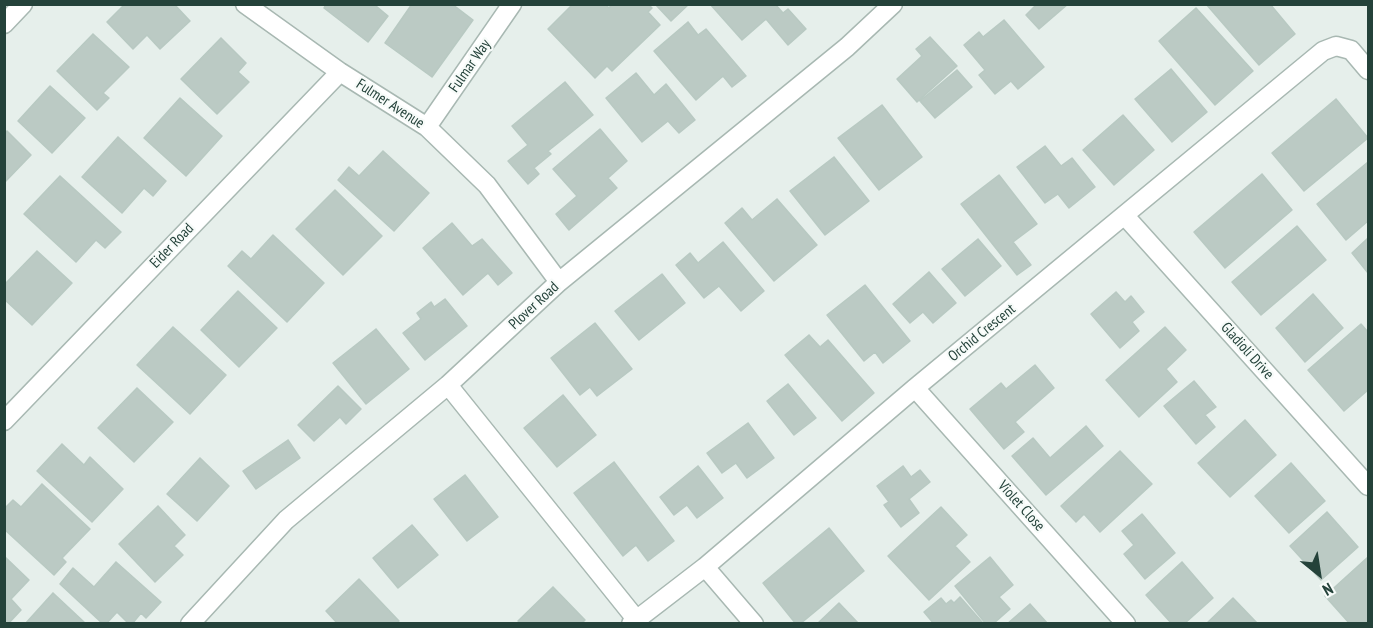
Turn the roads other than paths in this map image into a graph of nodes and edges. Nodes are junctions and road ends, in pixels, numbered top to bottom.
1 (23, 4) edge
2 (245, 4) edge
3 (513, 4) edge
4 (893, 4) edge
5 (4, 24) edge
6 (1368, 70) edge
7 (340, 72) junction
8 (427, 127) junction
9 (1125, 216) junction
10 (559, 282) junction
11 (448, 385) junction
12 (915, 388) junction
13 (4, 421) edge
14 (1368, 486) edge
15 (705, 567) junction
16 (634, 621) edge
17 (190, 624) edge
18 (754, 624) edge
19 (1126, 624) edge

1 - 5 street
2 - 7 street, Fulmer Avenue
3 - 8 street, Fulmar Way
4 - 10 street, Plover Road
6 - 9 street, Orchid Crescent
7 - 8 street, Fulmer Avenue
7 - 13 street, Eider Road
8 - 10 street, Fulmer Avenue
9 - 12 street, Orchid Crescent
9 - 14 street, Gladioli Drive
10 - 11 street, Plover Road
11 - 16 street
11 - 17 street, Plover Road
12 - 15 street, Orchid Crescent
12 - 19 street, Violet Close
15 - 16 street, Orchid Crescent
15 - 18 street

